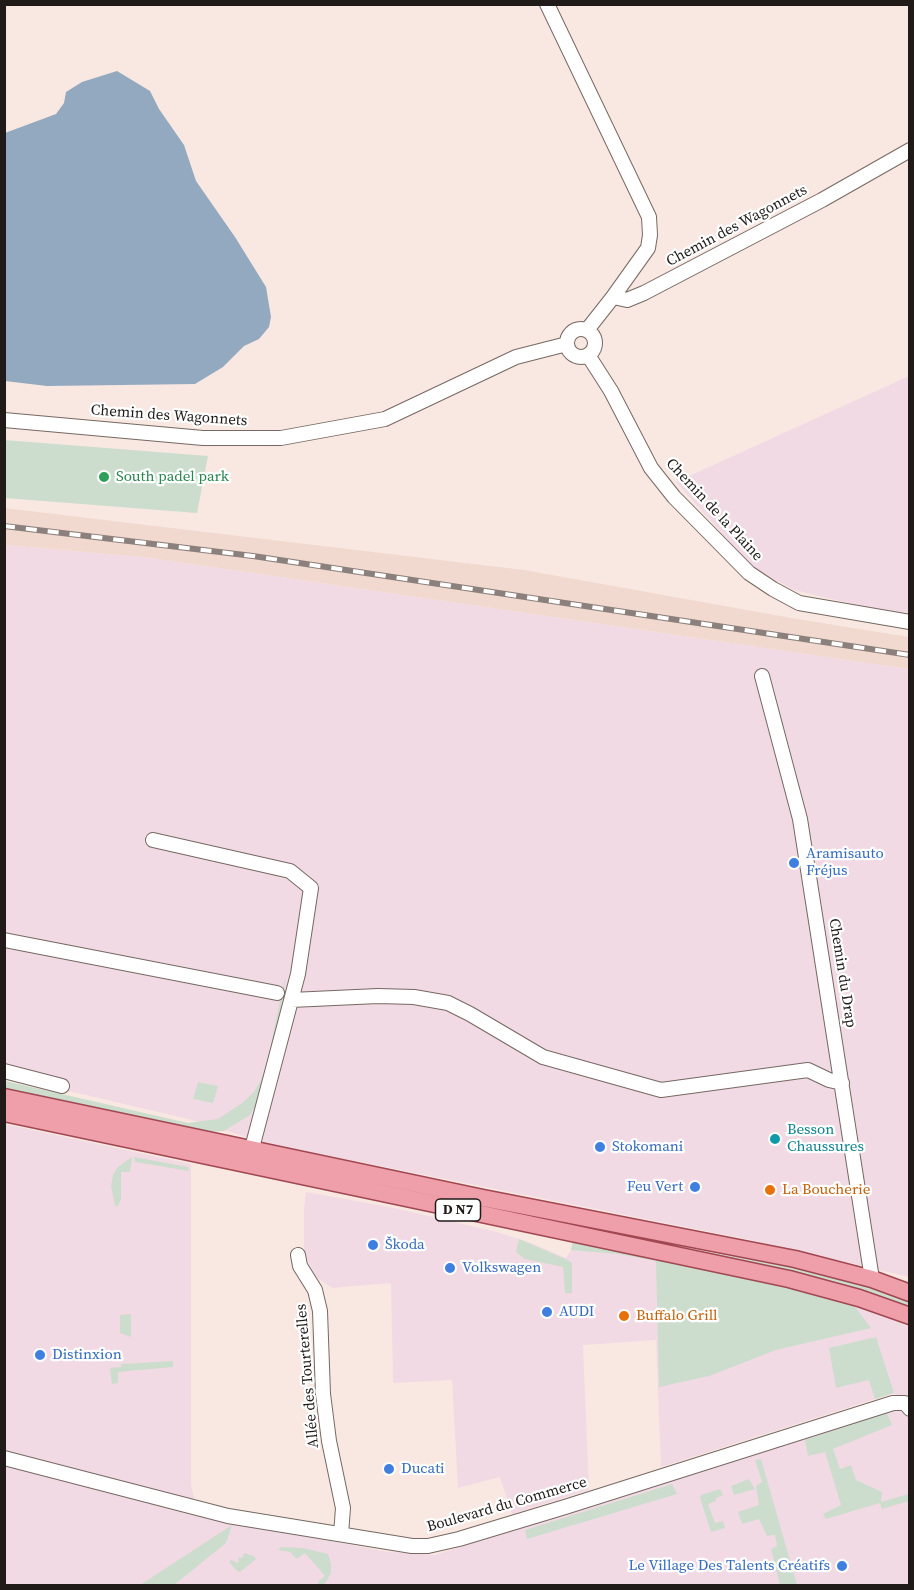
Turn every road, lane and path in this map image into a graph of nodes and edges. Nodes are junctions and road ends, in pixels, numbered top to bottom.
1 (547, 4) edge
2 (909, 150) edge
3 (613, 297) junction
4 (587, 330) junction
5 (567, 344) junction
6 (588, 355) junction
7 (4, 420) edge
8 (909, 622) edge
9 (762, 676) dead end
10 (153, 840) dead end
11 (4, 939) edge
12 (277, 993) dead end
13 (291, 1000) junction
14 (4, 1071) edge
15 (842, 1083) junction
16 (62, 1086) dead end
17 (4, 1097) edge
18 (4, 1113) edge
19 (252, 1148) junction
20 (298, 1255) dead end
21 (873, 1279) junction
22 (909, 1293) edge
23 (909, 1316) edge
24 (907, 1406) edge
25 (4, 1458) edge
26 (341, 1534) junction

1 - 3 street
2 - 3 street, Chemin des Wagonnets
3 - 4 street
4 - 5 street
4 - 6 street
5 - 6 street
5 - 7 street, Chemin des Wagonnets
6 - 8 street, Chemin de la Plaine
9 - 15 street, Chemin du Drap
10 - 13 street
11 - 12 street
13 - 15 street
13 - 19 street
14 - 16 street
15 - 21 street, Chemin du Drap
17 - 19 main road, D N7
18 - 23 main road, D N7
19 - 21 main road, D N7
20 - 26 street, Allée des Tourterelles
21 - 22 main road, D N7
24 - 26 street, Boulevard du Commerce
25 - 26 street, Boulevard du Commerce

